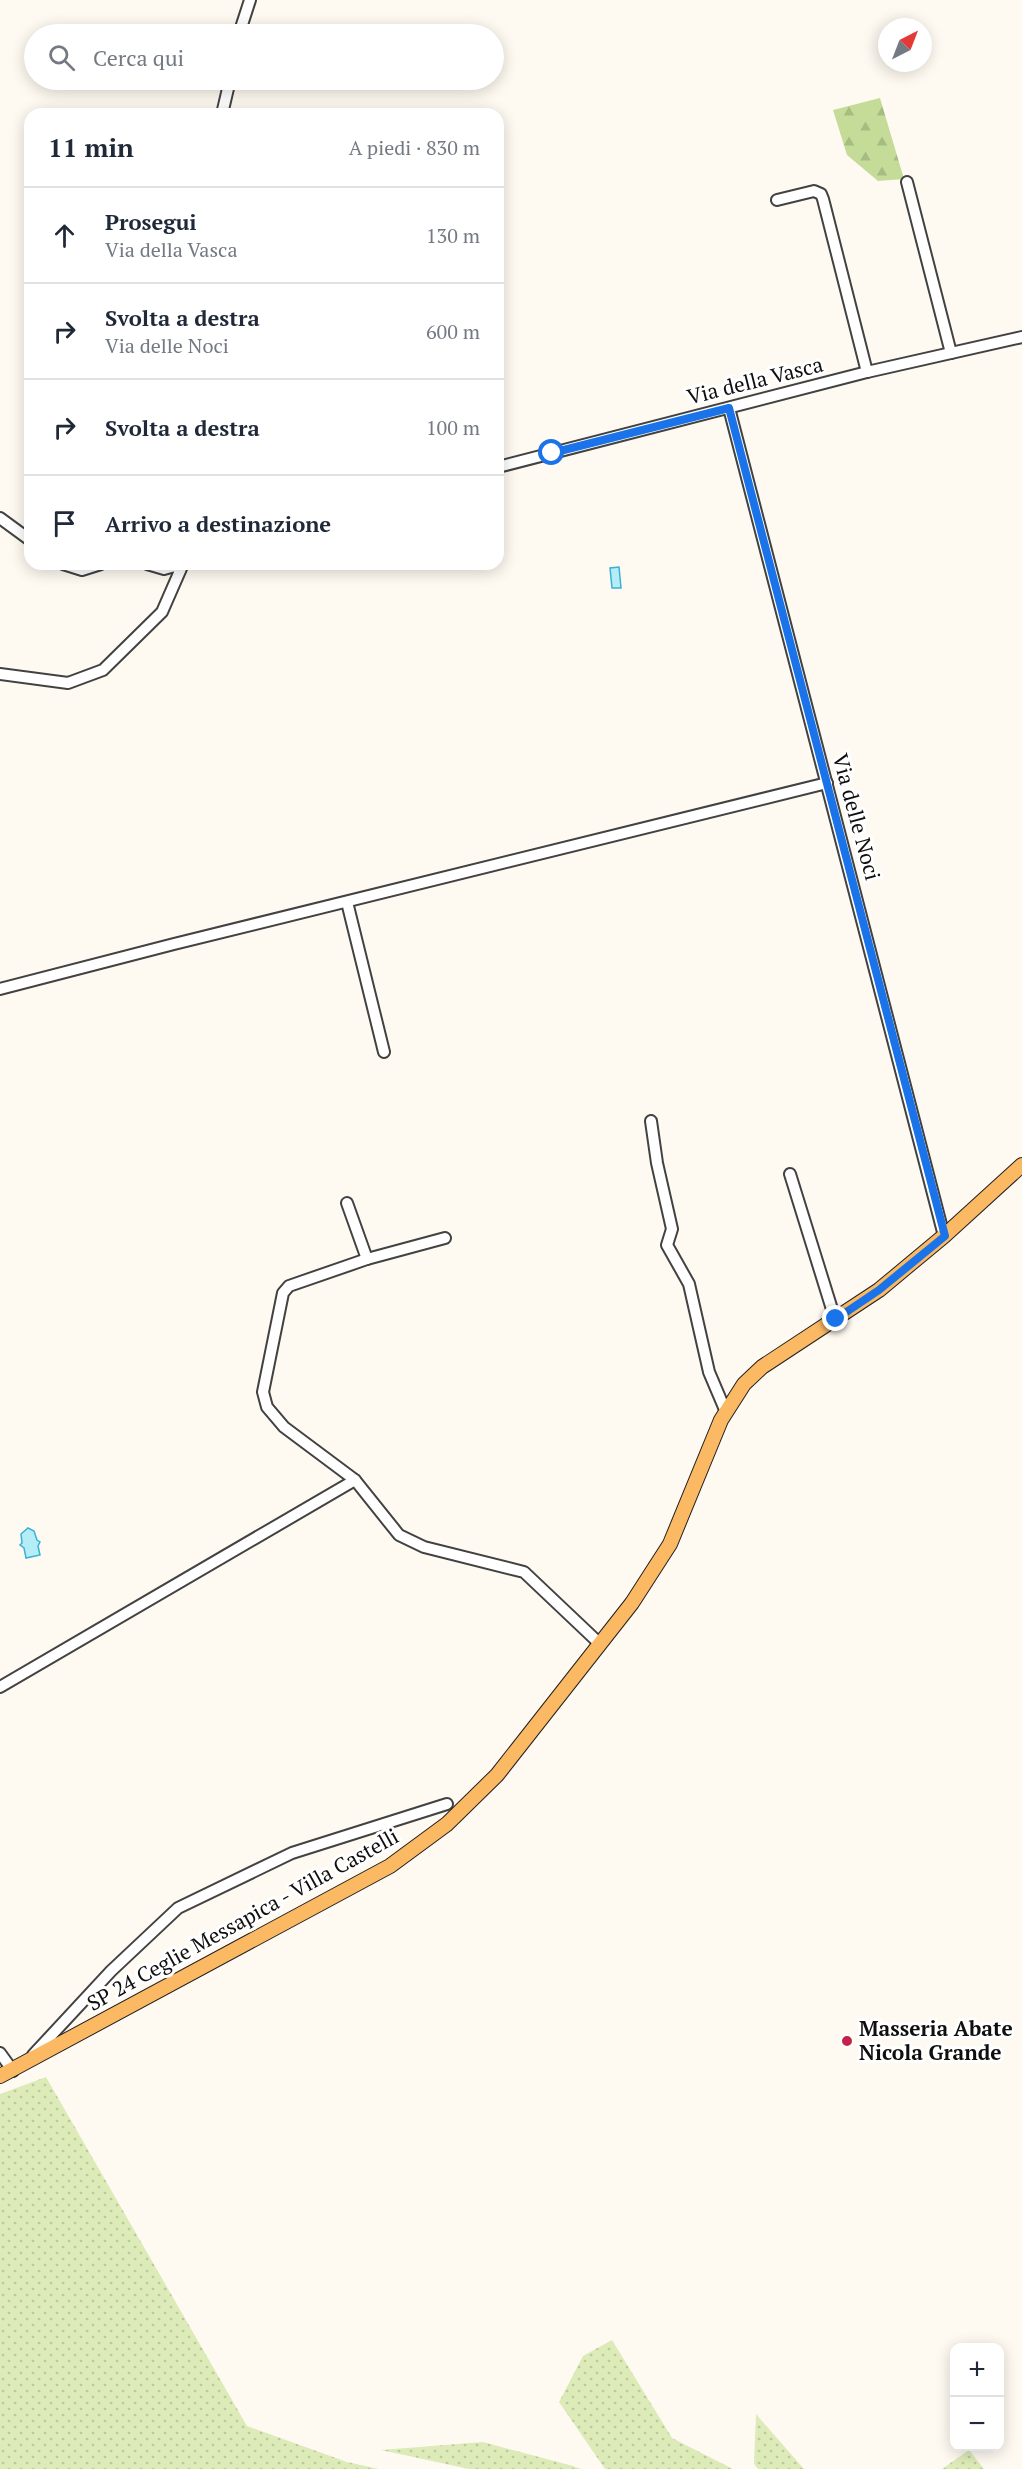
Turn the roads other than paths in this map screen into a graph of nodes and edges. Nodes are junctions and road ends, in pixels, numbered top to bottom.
1 (249, 0) edge
2 (242, 24) edge
3 (228, 90) edge
4 (223, 108) edge
5 (907, 182) dead end
6 (777, 200) dead end
7 (1022, 337) edge
8 (951, 353) junction
9 (867, 372) junction
10 (729, 408) junction
11 (504, 465) edge
12 (0, 518) edge
13 (24, 536) edge
14 (181, 570) edge
15 (0, 674) edge
16 (827, 783) junction
17 (347, 902) junction
18 (0, 989) edge
19 (384, 1052) dead end
20 (651, 1121) dead end
21 (1022, 1165) edge
22 (790, 1174) dead end
23 (347, 1203) dead end
24 (945, 1236) junction
25 (445, 1238) dead end
26 (366, 1259) junction
27 (836, 1319) junction
28 (726, 1412) junction
29 (355, 1480) junction
30 (600, 1644) junction
31 (0, 1687) edge
32 (447, 1804) dead end
33 (434, 1810) junction
34 (447, 1824) junction
35 (0, 2053) edge
36 (19, 2068) junction
37 (0, 2076) edge

1 - 2 street
3 - 4 street
5 - 8 street
6 - 9 street
7 - 8 street, Via della Vasca
8 - 9 street, Via della Vasca
9 - 10 street, Via della Vasca
10 - 11 street, Via della Vasca
10 - 16 street, Via delle Noci
12 - 13 street
14 - 15 street
16 - 17 street
16 - 24 street, Via delle Noci
17 - 18 street
17 - 19 street
20 - 28 street
21 - 24 main road, SP 24 Ceglie Messapica - Villa Castelli
22 - 27 street
23 - 26 street
24 - 27 main road, SP 24 Ceglie Messapica - Villa Castelli
25 - 26 street
26 - 29 street
27 - 28 main road, SP 24 Ceglie Messapica - Villa Castelli
28 - 30 main road, SP 24 Ceglie Messapica - Villa Castelli
29 - 30 street
29 - 31 street
30 - 34 main road, SP 24 Ceglie Messapica - Villa Castelli
32 - 33 street
33 - 34 street
33 - 36 street
34 - 36 main road, SP 24 Ceglie Messapica - Villa Castelli
35 - 36 street
36 - 37 main road, SP 24 Ceglie Messapica - Villa Castelli

